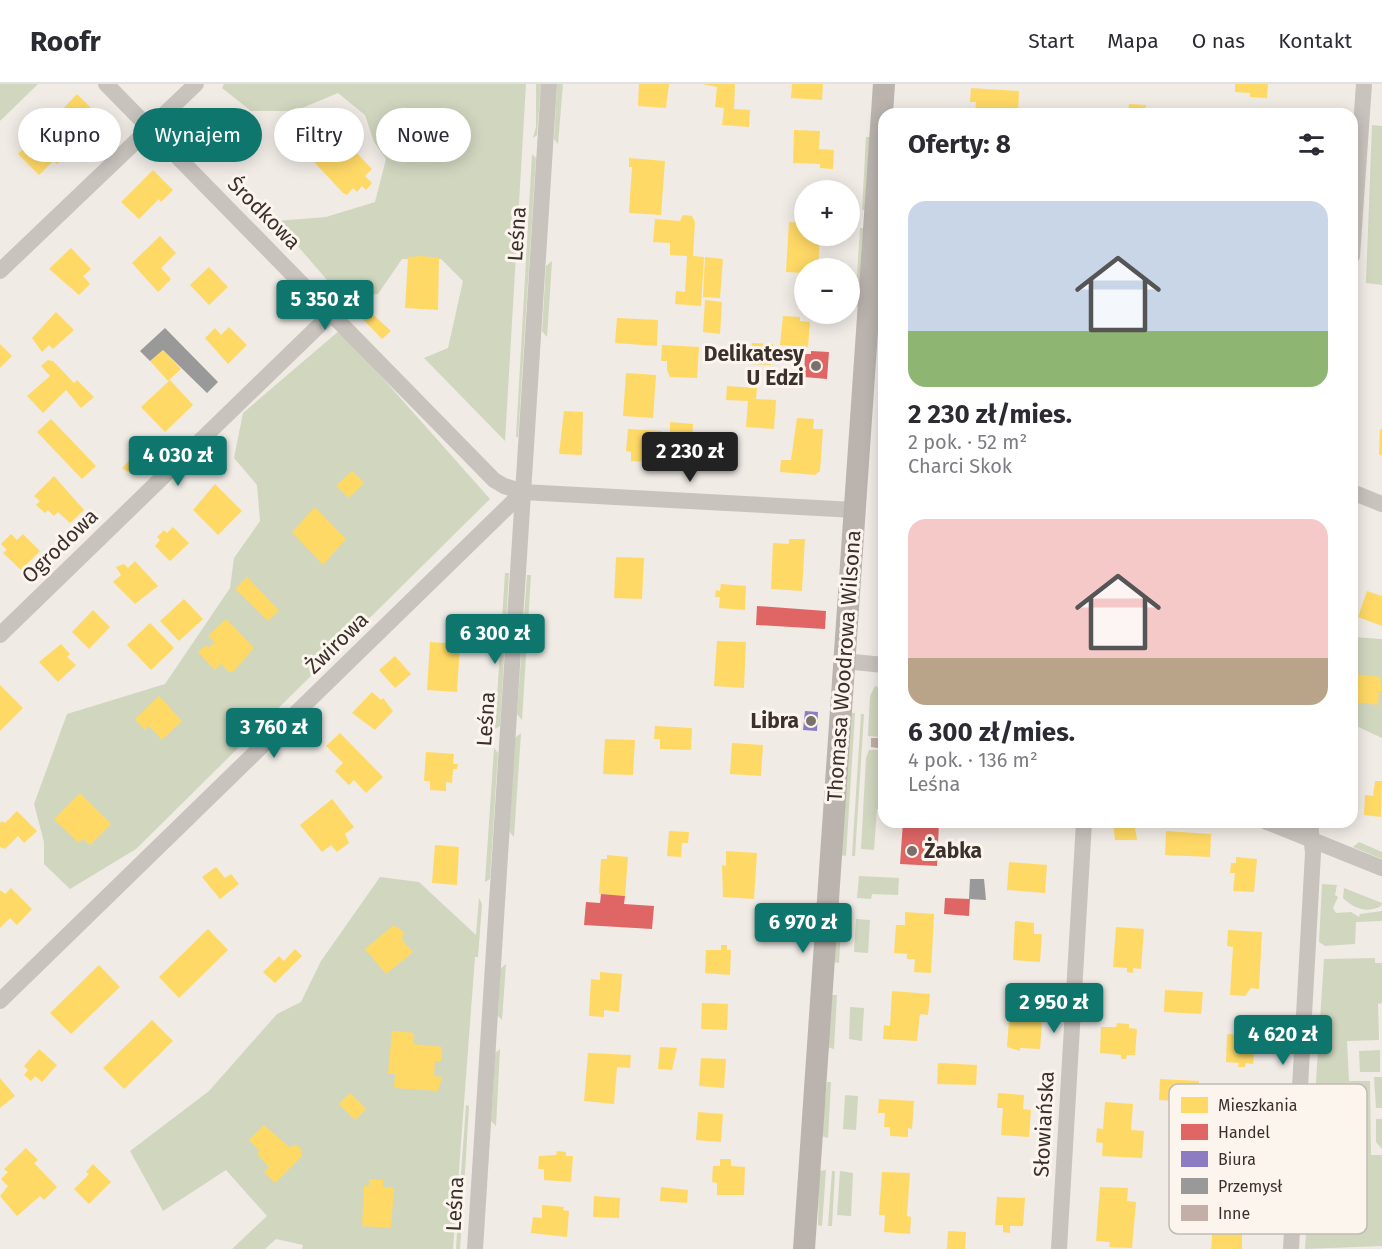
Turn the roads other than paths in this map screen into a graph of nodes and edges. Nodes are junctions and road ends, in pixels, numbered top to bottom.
1 (106, 84) edge
2 (196, 84) edge
3 (549, 84) edge
4 (884, 84) edge
5 (1364, 84) edge
6 (172, 108) edge
7 (883, 108) edge
8 (133, 112) edge
9 (133, 146) edge
10 (182, 162) edge
11 (1358, 170) edge
12 (878, 249) edge
13 (0, 271) edge
14 (876, 304) edge
15 (332, 313) junction
16 (523, 492) junction
17 (1358, 494) edge
18 (1382, 504) edge
19 (855, 510) junction
20 (0, 635) edge
21 (843, 661) junction
22 (878, 664) edge
23 (1084, 828) edge
24 (1283, 828) edge
25 (1311, 828) edge
26 (1312, 839) junction
27 (1382, 868) edge
28 (0, 1001) edge
29 (1299, 1084) edge
30 (1292, 1234) edge
31 (475, 1249) edge
32 (804, 1249) edge
33 (1059, 1249) edge
34 (1291, 1249) edge

1 - 8 street, Środkowa
2 - 6 street
3 - 16 street, Leśna
4 - 7 street, Thomasa Woodrowa Wilsona
5 - 11 street
9 - 13 street
10 - 15 street, Środkowa
12 - 14 street, Thomasa Woodrowa Wilsona
14 - 19 street, Thomasa Woodrowa Wilsona
15 - 16 street, Środkowa
15 - 20 street, Ogrodowa
16 - 19 street, Środkowa
16 - 28 street, Żwirowa
16 - 31 street, Leśna
17 - 18 street
19 - 21 street, Thomasa Woodrowa Wilsona
21 - 22 street
21 - 32 street, Thomasa Woodrowa Wilsona
23 - 33 street, Słowiańska
24 - 26 street
25 - 26 street
26 - 27 street
26 - 29 street
30 - 34 street

